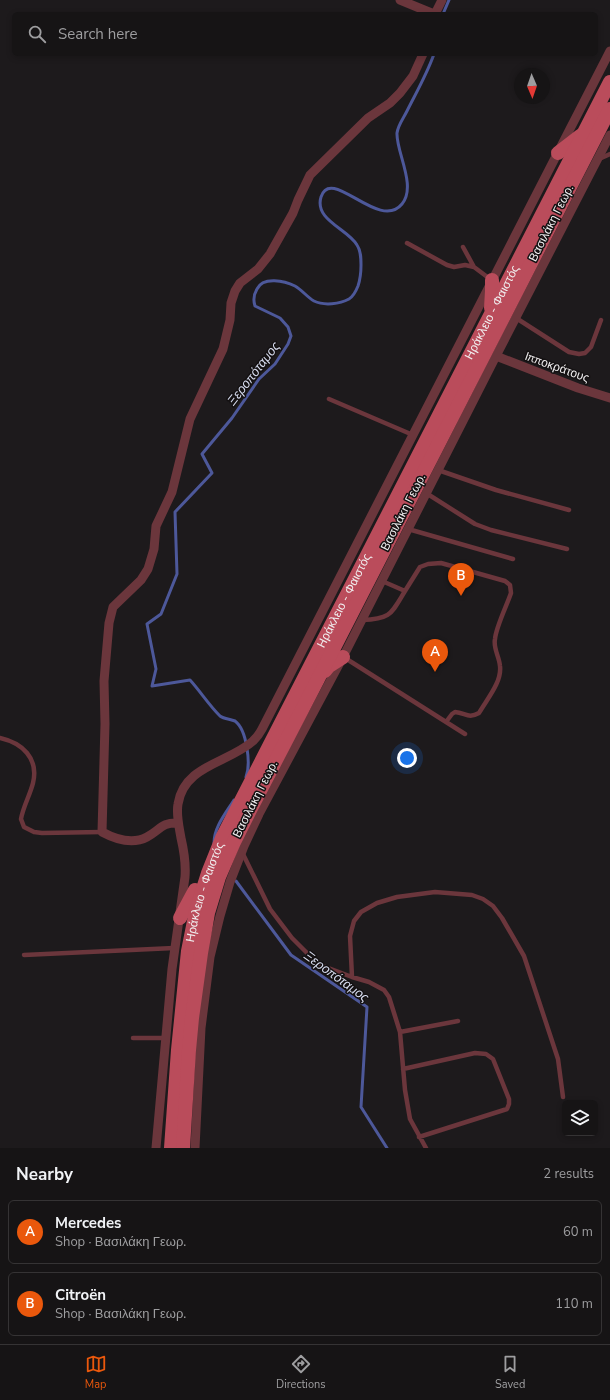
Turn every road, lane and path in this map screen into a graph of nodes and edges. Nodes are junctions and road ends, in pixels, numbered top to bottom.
1 (400, 0) edge
2 (442, 0) edge
3 (429, 12) edge
4 (435, 12) edge
5 (610, 51) edge
6 (422, 56) edge
7 (610, 82) edge
8 (610, 109) edge
9 (584, 131) junction
10 (610, 135) edge
11 (558, 153) junction
12 (610, 154) edge
13 (598, 159) junction
14 (407, 243) dead end
15 (463, 247) dead end
16 (474, 266) junction
17 (492, 280) junction
18 (490, 314) junction
19 (516, 318) junction
20 (601, 320) dead end
21 (496, 356) junction
22 (610, 398) edge
23 (329, 399) dead end
24 (413, 435) junction
25 (438, 470) junction
26 (426, 493) junction
27 (569, 510) dead end
28 (408, 529) junction
29 (567, 549) dead end
30 (513, 559) dead end
31 (382, 581) junction
32 (405, 592) junction
33 (362, 620) junction
34 (343, 657) junction
35 (318, 679) junction
36 (446, 722) junction
37 (465, 734) dead end
38 (0, 738) edge
39 (178, 823) junction
40 (102, 832) junction
41 (222, 838) junction
42 (242, 852) junction
43 (180, 918) junction
44 (174, 948) junction
45 (24, 955) dead end
46 (352, 978) junction
47 (458, 1021) dead end
48 (202, 1023) junction
49 (167, 1028) junction
50 (400, 1032) junction
51 (133, 1038) dead end
52 (180, 1044) junction
53 (164, 1064) junction
54 (403, 1069) junction
55 (199, 1072) junction
56 (563, 1097) dead end
57 (419, 1137) junction
58 (156, 1148) edge
59 (171, 1148) edge
60 (183, 1148) edge
61 (195, 1148) edge
62 (426, 1148) edge

1 - 3 street
2 - 4 street
5 - 11 street
6 - 40 street
7 - 9 main road, Ηράκλειο - Φαιστός
8 - 35 main road, Ηράκλειο - Φαιστός
9 - 11 main road
9 - 18 main road, Ηράκλειο - Φαιστός
10 - 13 street, Βασιλάκη Γεωρ.
11 - 17 street
12 - 13 lane
13 - 19 street, Βασιλάκη Γεωρ.
14 - 16 lane
15 - 16 lane
16 - 17 lane
17 - 18 main road
17 - 24 street
18 - 41 main road, Ηράκλειο - Φαιστός
19 - 20 lane
19 - 21 street, Βασιλάκη Γεωρ.
21 - 22 street, Ιπποκράτους
21 - 25 street, Βασιλάκη Γεωρ.
23 - 24 lane
24 - 39 street
25 - 26 street, Βασιλάκη Γεωρ.
25 - 27 lane
26 - 28 street, Βασιλάκη Γεωρ.
26 - 29 lane
28 - 30 lane
28 - 31 street, Βασιλάκη Γεωρ.
31 - 32 lane
31 - 33 street, Βασιλάκη Γεωρ.
32 - 33 lane
32 - 36 lane
33 - 34 street, Βασιλάκη Γεωρ.
34 - 35 main road
34 - 36 lane
34 - 42 street, Βασιλάκη Γεωρ.
35 - 52 main road, Ηράκλειο - Φαιστός
36 - 37 lane
38 - 40 lane
39 - 40 street
39 - 43 street
41 - 43 main road
41 - 52 main road, Ηράκλειο - Φαιστός
42 - 46 lane
42 - 48 street, Βασιλάκη Γεωρ.
43 - 44 street
44 - 45 lane
44 - 49 street
46 - 50 lane
46 - 56 lane
47 - 50 lane
48 - 52 street
48 - 55 street, Βασιλάκη Γεωρ.
49 - 52 street
49 - 52 street
50 - 54 lane
51 - 52 lane
52 - 53 street
52 - 53 street
52 - 55 street
52 - 59 main road, Ηράκλειο - Φαιστός
52 - 60 main road, Ηράκλειο - Φαιστός
53 - 58 street
54 - 57 lane
54 - 57 lane
55 - 61 street, Βασιλάκη Γεωρ.
57 - 62 lane

